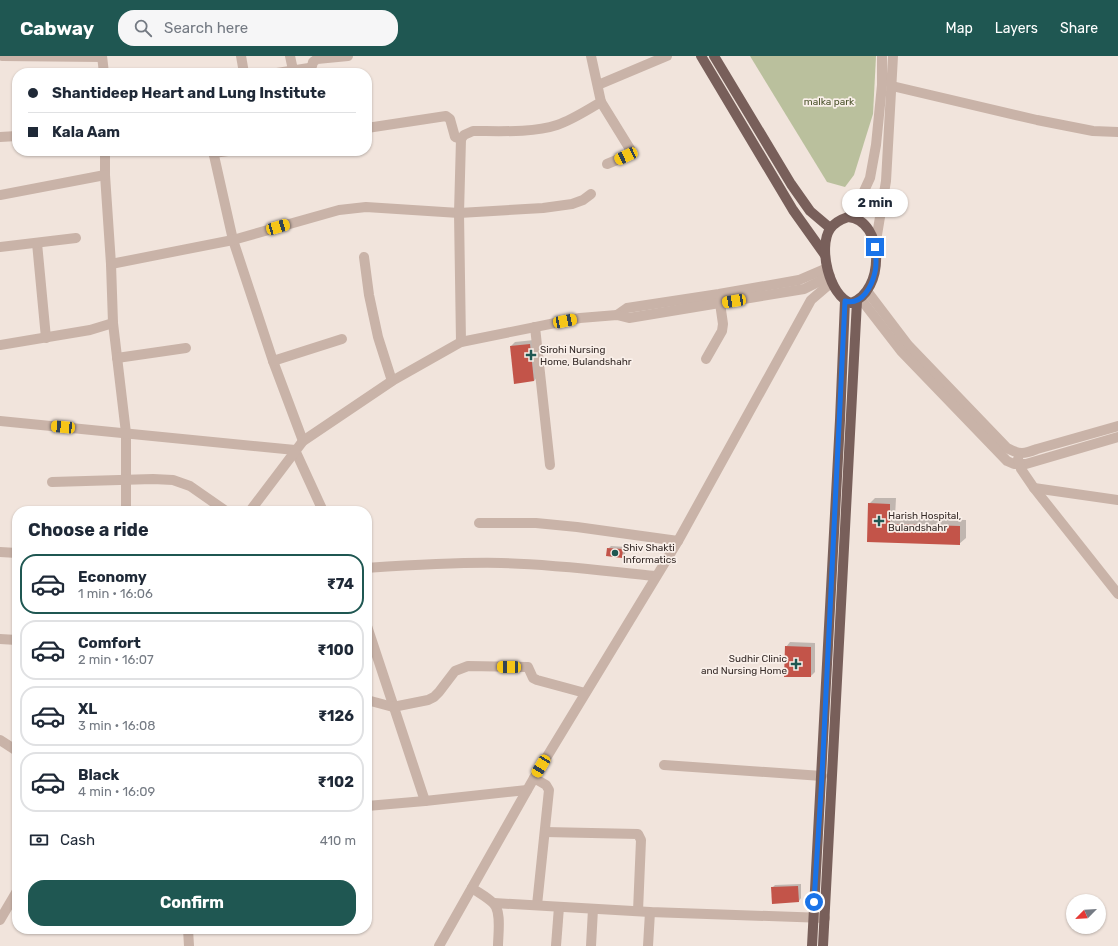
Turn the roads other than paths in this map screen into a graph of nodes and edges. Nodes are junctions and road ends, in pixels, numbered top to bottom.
1 (2, 56) edge
2 (241, 56) edge
3 (290, 56) edge
4 (348, 56) edge
5 (592, 56) edge
6 (667, 56) edge
7 (701, 56) edge
8 (714, 56) edge
9 (882, 56) edge
10 (893, 56) edge
11 (102, 57) edge
12 (0, 64) edge
13 (103, 68) edge
14 (243, 68) edge
15 (293, 68) edge
16 (308, 68) edge
17 (598, 85) junction
18 (892, 86) junction
19 (601, 102) junction
20 (372, 127) edge
21 (1118, 132) edge
22 (12, 136) edge
23 (0, 137) edge
24 (461, 139) junction
25 (105, 156) edge
26 (214, 156) edge
27 (607, 164) dead end
28 (105, 175) junction
29 (591, 194) dead end
30 (0, 195) edge
31 (459, 213) junction
32 (848, 217) junction
33 (830, 228) junction
34 (76, 238) dead end
35 (234, 240) junction
36 (37, 243) junction
37 (0, 247) edge
38 (875, 247) junction
39 (825, 255) junction
40 (364, 258) dead end
41 (111, 264) junction
42 (830, 275) junction
43 (861, 297) junction
44 (845, 301) junction
45 (720, 303) junction
46 (617, 315) junction
47 (112, 322) junction
48 (535, 327) junction
49 (46, 338) junction
50 (342, 339) dead end
51 (462, 342) junction
52 (0, 345) edge
53 (186, 348) dead end
54 (117, 358) junction
55 (706, 359) dead end
56 (273, 361) junction
57 (392, 381) junction
58 (0, 421) edge
59 (1118, 426) edge
60 (126, 433) junction
61 (1118, 437) edge
62 (303, 441) junction
63 (295, 450) junction
64 (1016, 453) junction
65 (1019, 464) junction
66 (550, 466) dead end
67 (126, 480) junction
68 (52, 482) dead end
69 (1034, 488) junction
70 (1118, 500) edge
71 (126, 506) edge
72 (219, 506) edge
73 (254, 506) edge
74 (321, 506) edge
75 (479, 523) dead end
76 (678, 540) junction
77 (0, 552) edge
78 (12, 553) edge
79 (372, 568) edge
80 (656, 576) junction
81 (1118, 594) edge
82 (0, 639) edge
83 (12, 640) edge
84 (372, 642) edge
85 (585, 693) junction
86 (372, 701) edge
87 (393, 707) junction
88 (0, 740) edge
89 (12, 748) edge
90 (664, 765) dead end
91 (822, 776) junction
92 (534, 778) junction
93 (527, 790) junction
94 (426, 801) junction
95 (372, 806) edge
96 (545, 832) junction
97 (472, 888) junction
98 (12, 900) edge
99 (494, 903) junction
100 (537, 905) junction
101 (560, 907) junction
102 (593, 909) junction
103 (638, 911) junction
104 (650, 912) junction
105 (813, 918) junction
106 (825, 918) junction
107 (0, 920) edge
108 (188, 934) edge
109 (189, 946) edge
110 (439, 946) edge
111 (498, 946) edge
112 (556, 946) edge
113 (591, 946) edge
114 (648, 946) edge
115 (812, 946) edge
116 (823, 946) edge

1 - 11 street
1 - 12 street
2 - 14 street
3 - 15 street
4 - 16 street
5 - 17 street
6 - 17 street
7 - 39 main road
8 - 33 main road
9 - 32 street
10 - 18 street
11 - 13 street
17 - 19 street
18 - 21 street
18 - 38 street
19 - 24 street
19 - 27 street
20 - 24 street
22 - 23 street
24 - 31 street
25 - 28 street
26 - 35 street
28 - 30 street
28 - 41 street
29 - 31 street
31 - 35 street
31 - 51 street
32 - 33 main road
32 - 38 main road
33 - 39 main road
34 - 36 street
35 - 41 street
35 - 56 street
36 - 37 street
36 - 49 street
38 - 43 main road
39 - 42 main road
40 - 57 street
41 - 47 street
42 - 44 main road
42 - 45 street
42 - 46 street
42 - 76 street
43 - 44 main road
43 - 64 street
43 - 65 street
43 - 106 main road
44 - 91 main road
45 - 46 street
45 - 55 street
46 - 48 street
47 - 49 street
47 - 54 street
48 - 51 street
48 - 66 street
49 - 52 street
50 - 56 street
51 - 57 street
53 - 54 street
54 - 60 street
56 - 62 street
57 - 62 street
58 - 60 street
59 - 64 street
60 - 63 street
60 - 67 street
61 - 65 street
62 - 63 street
63 - 73 street
63 - 74 street
64 - 65 street
65 - 69 street
67 - 68 street
67 - 71 street
67 - 72 street
69 - 70 street
69 - 81 street
75 - 76 street
76 - 80 street
77 - 78 street
79 - 80 street
80 - 85 street
82 - 83 street
84 - 87 street
85 - 87 street
85 - 92 street
86 - 87 street
87 - 94 street
88 - 89 street
90 - 91 street
91 - 105 main road
92 - 93 street
92 - 96 street
93 - 94 street
93 - 97 street
94 - 95 street
96 - 100 street
96 - 103 street
97 - 99 street
97 - 110 street
98 - 107 street
99 - 100 street
99 - 111 street
100 - 101 street
101 - 102 street
101 - 112 street
102 - 103 street
102 - 113 street
103 - 104 street
104 - 105 street
104 - 114 street
105 - 106 street
105 - 115 main road
106 - 116 main road
108 - 109 street

